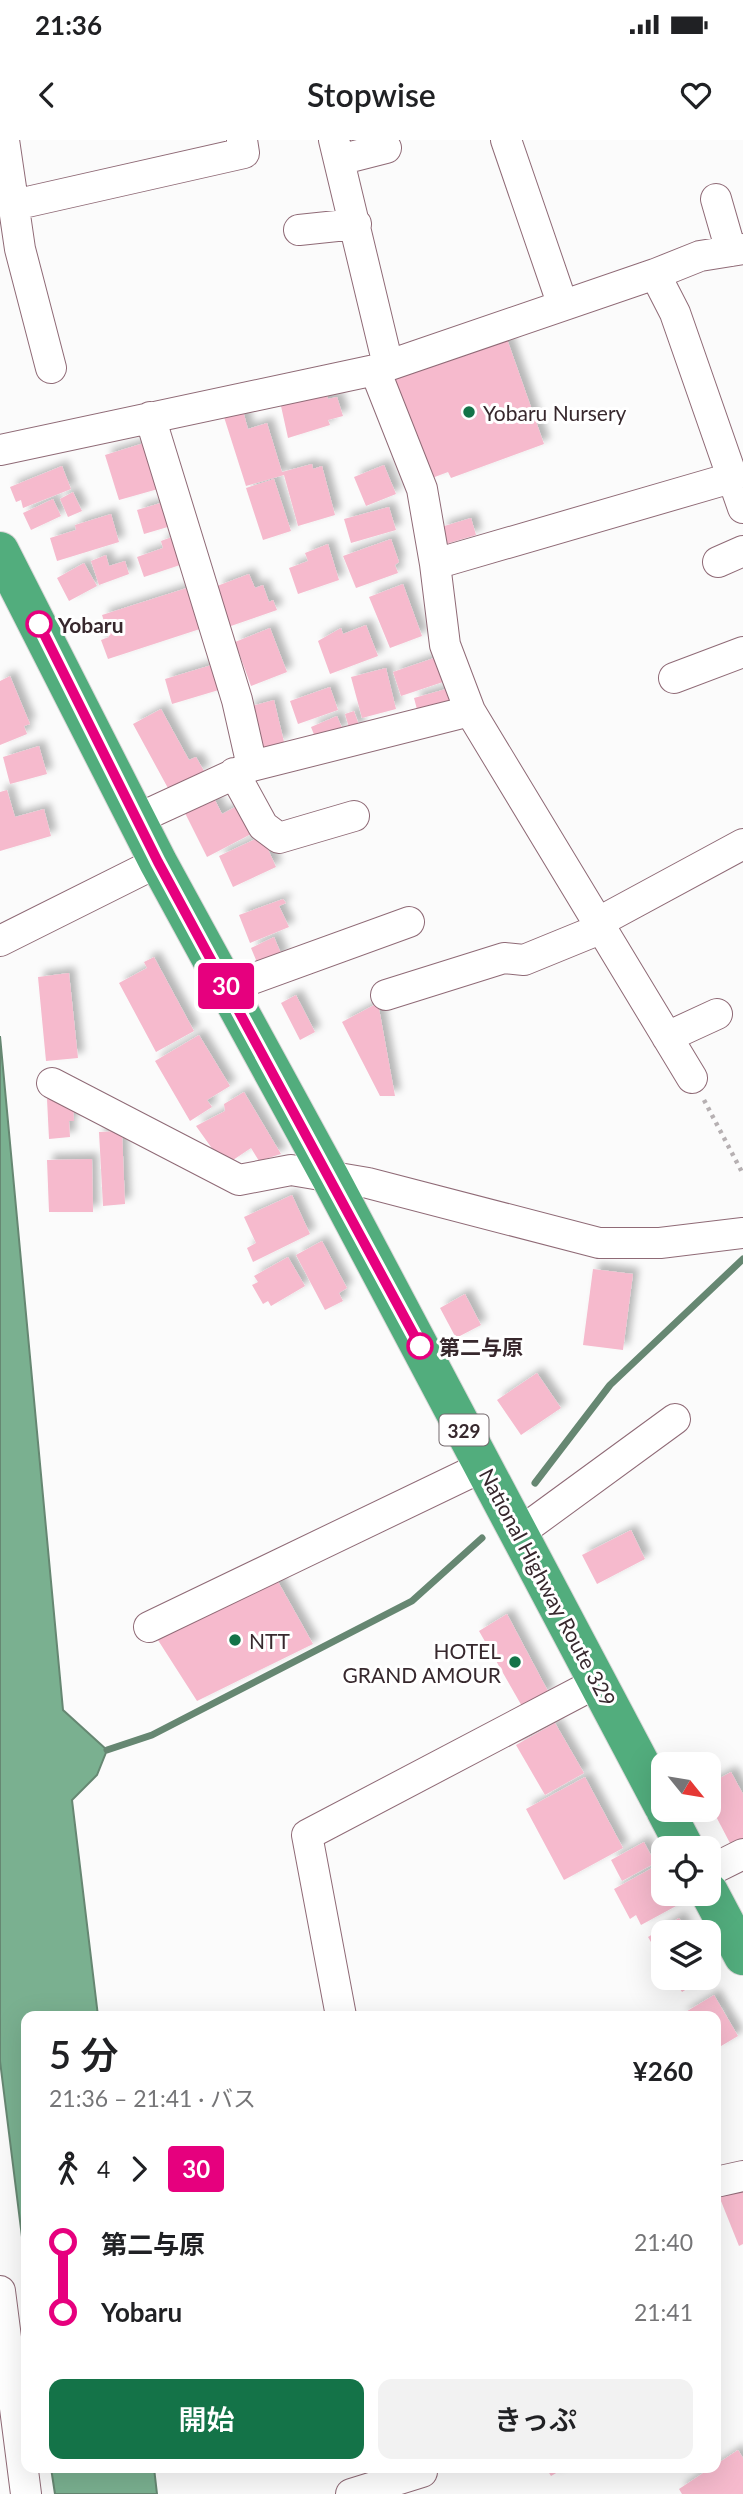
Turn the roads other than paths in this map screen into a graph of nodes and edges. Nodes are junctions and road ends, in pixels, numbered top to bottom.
1 (4, 140) edge
2 (243, 140) edge
3 (506, 140) edge
4 (386, 148) dead end
5 (336, 150) edge
6 (9, 199) edge
7 (716, 199) dead end
8 (356, 224) junction
9 (299, 230) dead end
10 (737, 250) edge
11 (655, 274) junction
12 (562, 303) junction
13 (382, 367) junction
14 (51, 369) dead end
15 (150, 417) junction
16 (0, 450) edge
17 (731, 478) junction
18 (743, 508) edge
19 (0, 551) edge
20 (435, 564) junction
21 (743, 652) edge
22 (674, 678) dead end
23 (470, 711) junction
24 (243, 770) junction
25 (354, 816) dead end
26 (137, 819) junction
27 (743, 844) edge
28 (158, 862) junction
29 (409, 922) dead end
30 (599, 926) junction
31 (12, 934) edge
32 (228, 988) junction
33 (386, 995) dead end
34 (716, 1014) dead end
35 (667, 1037) junction
36 (692, 1077) road end
37 (52, 1083) dead end
38 (330, 1177) junction
39 (743, 1233) edge
40 (675, 1419) dead end
41 (484, 1466) junction
42 (519, 1533) junction
43 (149, 1627) dead end
44 (598, 1682) junction
45 (651, 1783) edge
46 (743, 1854) edge
47 (721, 1865) edge
48 (716, 1906) edge
49 (743, 1956) edge
50 (340, 2011) edge
51 (743, 2176) edge
52 (721, 2181) edge
53 (0, 2291) edge
54 (423, 2478) edge
55 (17, 2485) edge
56 (351, 2494) edge

1 - 6 street
2 - 6 street
3 - 12 street
4 - 5 street
5 - 8 street
6 - 14 street
7 - 10 street
8 - 9 street
8 - 13 street
10 - 11 street
11 - 12 street
11 - 17 street
12 - 13 street
13 - 15 street
13 - 20 street
15 - 16 street
15 - 24 street
17 - 18 street
17 - 20 street
19 - 26 highway, National Highway Route 329 / 329
20 - 23 street
21 - 22 street
23 - 24 street
23 - 30 street
24 - 25 street
24 - 26 street
26 - 28 highway, National Highway Route 329 / 329
27 - 30 street
28 - 31 street
28 - 32 highway, National Highway Route 329 / 329
29 - 32 street
30 - 33 street
30 - 35 street
32 - 38 highway, National Highway Route 329 / 329
34 - 35 street
35 - 36 street
37 - 38 street
38 - 39 street
38 - 41 highway, National Highway Route 329 / 329
40 - 42 street
41 - 42 highway, National Highway Route 329 / 329
41 - 43 street
42 - 44 highway, National Highway Route 329 / 329
44 - 45 highway, National Highway Route 329 / 329
44 - 50 street
46 - 47 street
48 - 49 highway
51 - 52 street
53 - 55 street
54 - 56 street

